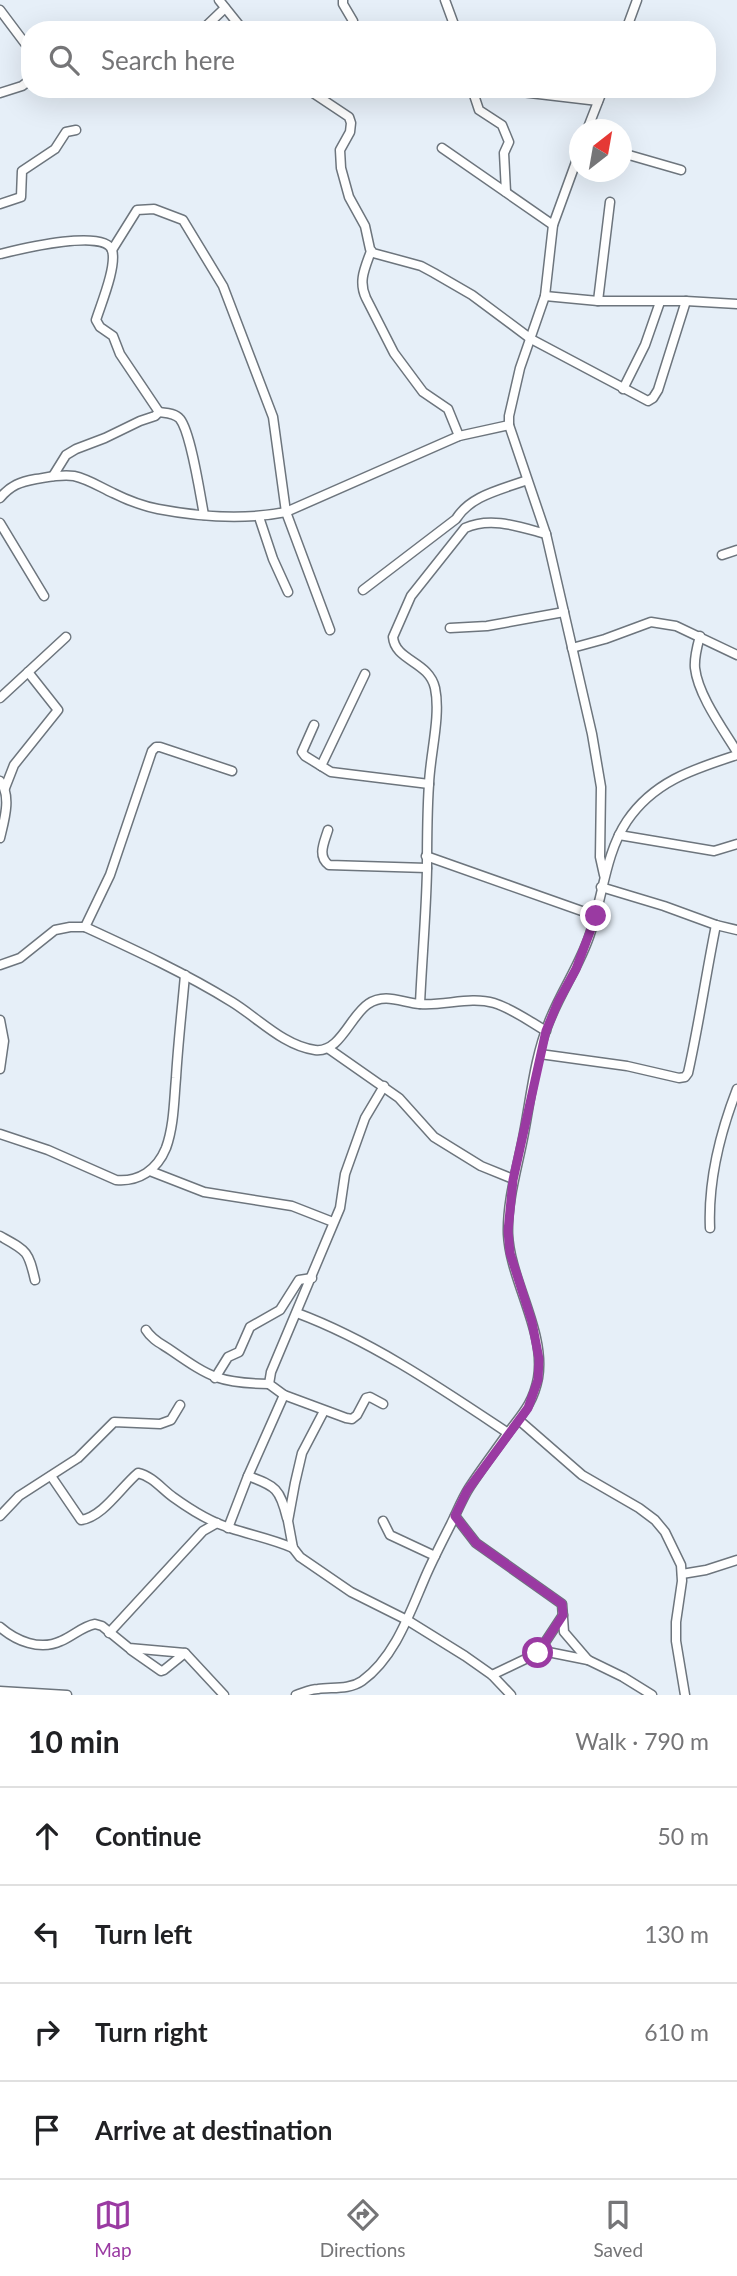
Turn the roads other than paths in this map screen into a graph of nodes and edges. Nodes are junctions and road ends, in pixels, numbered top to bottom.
1 (343, 0) edge
2 (445, 0) edge
3 (637, 0) edge
4 (222, 4) edge
5 (0, 10) edge
6 (209, 21) edge
7 (236, 21) edge
8 (353, 21) edge
9 (453, 21) edge
10 (629, 21) edge
11 (21, 38) edge
12 (21, 86) edge
13 (0, 93) edge
14 (320, 98) edge
15 (475, 98) edge
16 (572, 98) edge
17 (599, 98) edge
18 (598, 101) junction
19 (591, 119) edge
20 (76, 130) dead end
21 (442, 149) dead end
22 (632, 156) edge
23 (681, 170) dead end
24 (569, 178) edge
25 (506, 192) junction
26 (610, 202) dead end
27 (0, 204) edge
28 (552, 225) junction
29 (112, 250) junction
30 (371, 251) junction
31 (0, 254) edge
32 (544, 296) junction
33 (598, 301) junction
34 (686, 301) junction
35 (660, 302) junction
36 (737, 304) edge
37 (531, 339) junction
38 (623, 388) junction
39 (159, 412) junction
40 (509, 425) junction
41 (459, 436) junction
42 (54, 476) junction
43 (527, 480) junction
44 (0, 498) edge
45 (286, 512) junction
46 (204, 515) junction
47 (259, 517) junction
48 (0, 523) edge
49 (546, 534) junction
50 (737, 550) edge
51 (722, 555) dead end
52 (363, 590) dead end
53 (288, 592) dead end
54 (44, 596) dead end
55 (564, 612) junction
56 (450, 628) dead end
57 (330, 630) dead end
58 (700, 636) junction
59 (66, 638) dead end
60 (572, 648) junction
61 (737, 655) edge
62 (29, 672) junction
63 (365, 674) dead end
64 (0, 698) edge
65 (314, 725) dead end
66 (737, 753) edge
67 (321, 766) junction
68 (232, 771) dead end
69 (429, 784) junction
70 (3, 785) edge
71 (328, 830) dead end
72 (619, 835) junction
73 (0, 838) edge
74 (737, 845) edge
75 (426, 856) junction
76 (427, 868) junction
77 (604, 878) junction
78 (601, 887) junction
79 (596, 916) junction
80 (716, 925) junction
81 (85, 927) junction
82 (737, 930) edge
83 (0, 965) edge
84 (185, 975) junction
85 (420, 1004) junction
86 (0, 1020) edge
87 (546, 1031) junction
88 (329, 1049) junction
89 (540, 1054) junction
90 (0, 1069) edge
91 (384, 1086) junction
92 (737, 1089) edge
93 (0, 1134) edge
94 (150, 1171) junction
95 (513, 1180) junction
96 (333, 1222) junction
97 (709, 1228) dead end
98 (0, 1236) edge
99 (312, 1278) junction
100 (36, 1280) dead end
101 (297, 1312) junction
102 (146, 1330) dead end
103 (215, 1378) junction
104 (269, 1384) junction
105 (284, 1395) junction
106 (383, 1404) dead end
107 (180, 1405) dead end
108 (324, 1411) junction
109 (520, 1421) junction
110 (508, 1433) junction
111 (51, 1476) junction
112 (248, 1476) junction
113 (0, 1516) edge
114 (455, 1516) junction
115 (288, 1521) junction
116 (383, 1521) dead end
117 (217, 1523) junction
118 (228, 1528) junction
119 (293, 1548) junction
120 (435, 1556) junction
121 (737, 1560) edge
122 (682, 1574) junction
123 (563, 1615) junction
124 (407, 1620) junction
125 (0, 1628) edge
126 (110, 1633) junction
127 (130, 1648) junction
128 (185, 1653) junction
129 (538, 1653) junction
130 (588, 1660) junction
131 (492, 1675) junction
132 (0, 1691) edge
133 (66, 1695) edge
134 (224, 1695) edge
135 (296, 1695) edge
136 (510, 1695) edge
137 (652, 1695) edge
138 (685, 1695) edge

1 - 8 street
2 - 9 street
3 - 10 street
4 - 6 street
4 - 7 street
5 - 11 street
12 - 13 street
14 - 30 street
15 - 25 street
16 - 18 street
17 - 18 street
18 - 19 street
20 - 27 street
21 - 25 street
22 - 23 street
24 - 28 street
25 - 28 street
26 - 33 street
28 - 32 street
29 - 31 street
29 - 39 street
29 - 45 street
30 - 37 street
30 - 41 street
32 - 33 street
32 - 37 street
33 - 35 street
34 - 35 street
34 - 36 street
34 - 38 street
35 - 38 street
37 - 38 street
37 - 40 street
39 - 42 street
39 - 46 street
40 - 41 street
40 - 43 street
41 - 45 street
42 - 44 street
42 - 46 street
43 - 49 street
43 - 52 street
45 - 47 street
45 - 57 street
46 - 47 street
47 - 53 street
48 - 54 street
49 - 55 street
49 - 69 street
50 - 51 street
55 - 56 street
55 - 60 street
58 - 60 street
58 - 61 street
58 - 66 street
59 - 62 street
60 - 77 street
62 - 64 street
62 - 70 street
63 - 67 street
65 - 67 street
66 - 72 street
67 - 69 street
68 - 81 street
69 - 75 street
70 - 73 street
71 - 76 street
72 - 74 street
72 - 77 street
75 - 76 street
75 - 79 street
76 - 85 street
77 - 78 street
78 - 79 street
78 - 80 street
79 - 87 street
80 - 82 street
80 - 89 street
81 - 83 street
81 - 84 street
84 - 88 street
84 - 94 street
85 - 87 street
85 - 88 street
86 - 90 street
87 - 89 street
88 - 91 street
89 - 95 street
91 - 95 street
91 - 96 street
92 - 97 street
93 - 94 street
94 - 96 street
95 - 109 street
96 - 99 street
98 - 100 street
99 - 101 street
99 - 103 street
101 - 104 street
101 - 110 street
102 - 103 street
103 - 104 street
104 - 105 street
105 - 108 street
105 - 112 street
106 - 108 street
107 - 111 street
108 - 115 street
109 - 110 street
109 - 122 street
110 - 114 street
111 - 113 street
111 - 117 street
112 - 115 street
112 - 118 street
114 - 120 street
114 - 123 street
115 - 119 street
116 - 120 street
117 - 118 street
117 - 126 street
118 - 119 street
119 - 124 street
120 - 124 street
121 - 122 street
122 - 138 street
123 - 129 street
123 - 130 street
124 - 131 street
124 - 135 street
125 - 126 street
126 - 127 street
127 - 128 street
127 - 128 street
128 - 134 street
129 - 130 street
129 - 131 street
130 - 137 street
131 - 136 street
132 - 133 street

